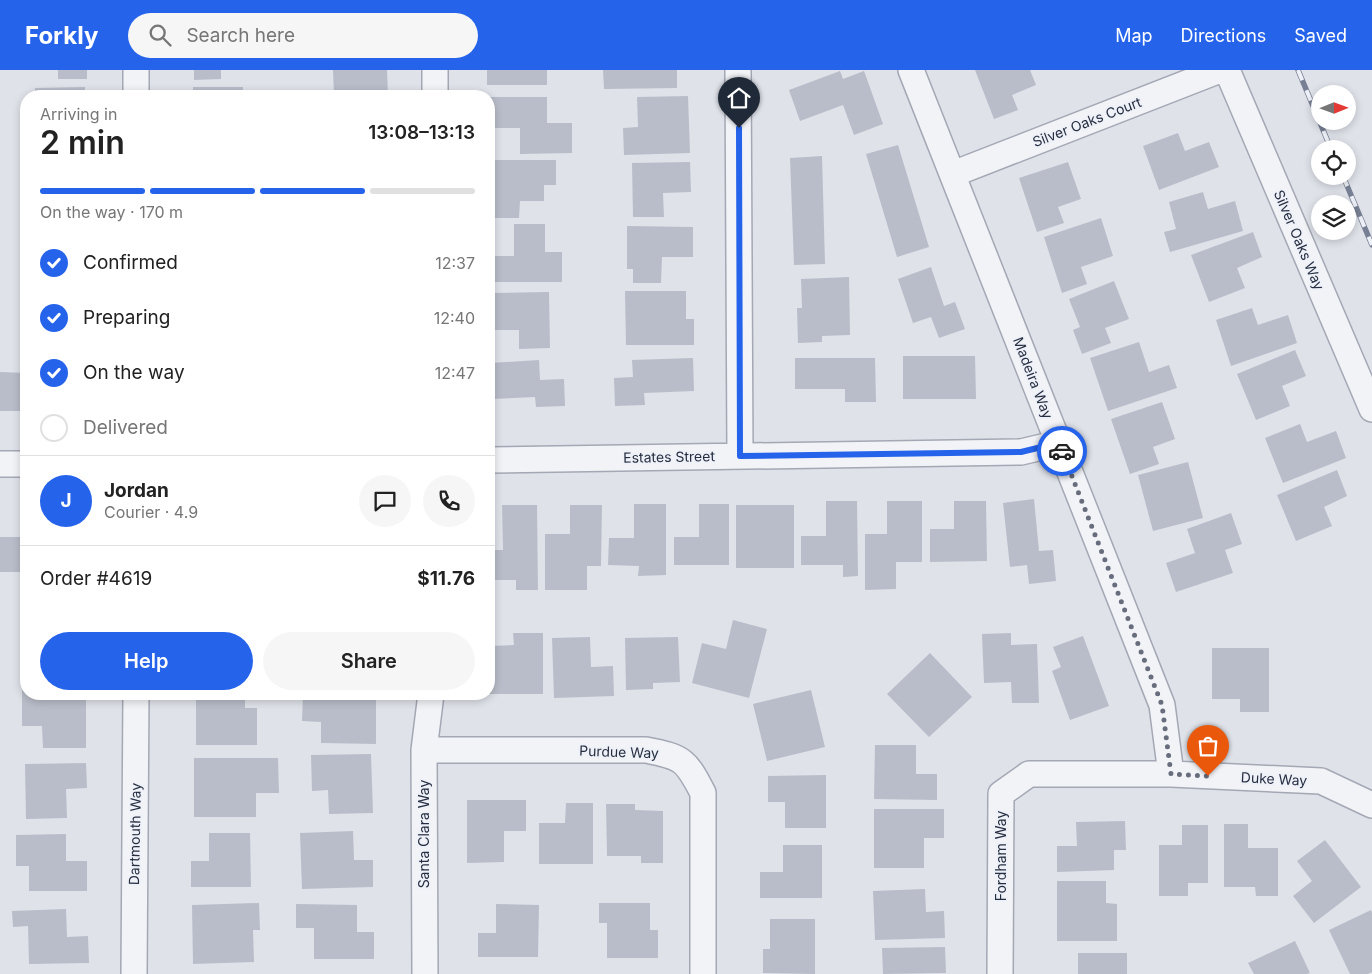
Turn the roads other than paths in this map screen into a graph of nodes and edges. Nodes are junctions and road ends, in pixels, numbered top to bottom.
1 (136, 70) edge
2 (436, 70) edge
3 (738, 70) edge
4 (911, 70) edge
5 (1220, 70) edge
6 (1227, 70) edge
7 (136, 90) edge
8 (436, 90) edge
9 (953, 174) junction
10 (1372, 409) edge
11 (1058, 443) junction
12 (740, 456) junction
13 (495, 460) edge
14 (0, 464) edge
15 (20, 464) edge
16 (136, 700) edge
17 (430, 700) edge
18 (424, 750) junction
19 (1171, 774) junction
20 (1372, 805) edge
21 (134, 974) edge
22 (425, 974) edge
23 (703, 974) edge
24 (1000, 974) edge

1 - 7 street
2 - 8 street
3 - 12 street
4 - 9 street, Madeira Way
5 - 9 street, Silver Oaks Court
6 - 10 street, Silver Oaks Way
9 - 11 street, Madeira Way
11 - 12 street, Estates Street
11 - 19 street, Madeira Way
12 - 13 street, Estates Street
14 - 15 street
16 - 21 street, Dartmouth Way
17 - 18 street, Santa Clara Way
18 - 22 street, Santa Clara Way
18 - 23 street, Purdue Way
19 - 20 street, Duke Way
19 - 24 street, Fordham Way

